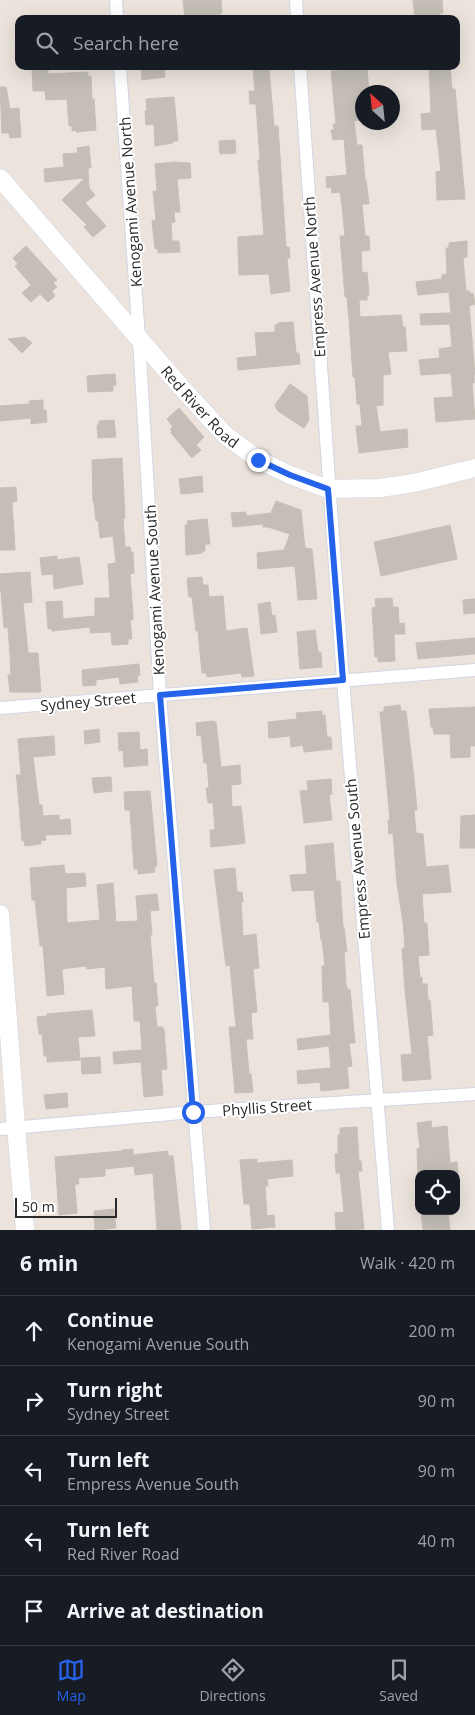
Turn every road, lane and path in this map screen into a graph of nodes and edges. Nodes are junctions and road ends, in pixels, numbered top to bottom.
1 (116, 0) edge
2 (296, 0) edge
3 (117, 15) edge
4 (297, 15) edge
5 (120, 70) edge
6 (300, 70) edge
7 (1, 182) edge
8 (139, 338) junction
9 (475, 468) edge
10 (328, 489) junction
11 (475, 670) edge
12 (343, 680) junction
13 (160, 695) junction
14 (0, 708) edge
15 (0, 914) edge
16 (475, 1094) edge
17 (376, 1100) junction
18 (193, 1112) junction
19 (8, 1128) edge
20 (25, 1230) edge
21 (204, 1230) edge
22 (388, 1230) edge

1 - 3 street
2 - 4 street
5 - 8 street, Kenogami Avenue North
6 - 10 street, Empress Avenue North
7 - 8 main road, Red River Road
8 - 10 main road, Red River Road
8 - 13 street, Kenogami Avenue South
9 - 10 main road, Red River Road
10 - 12 street, Empress Avenue South
11 - 12 street, Sydney Street
12 - 13 street, Sydney Street
12 - 17 street, Empress Avenue South
13 - 14 street, Sydney Street
13 - 18 street, Kenogami Avenue South
15 - 19 main road
16 - 17 street, Phyllis Street
17 - 18 street, Phyllis Street
17 - 22 street, Empress Avenue South
18 - 19 street, Phyllis Street
18 - 21 street, Kenogami Avenue South
19 - 20 main road

